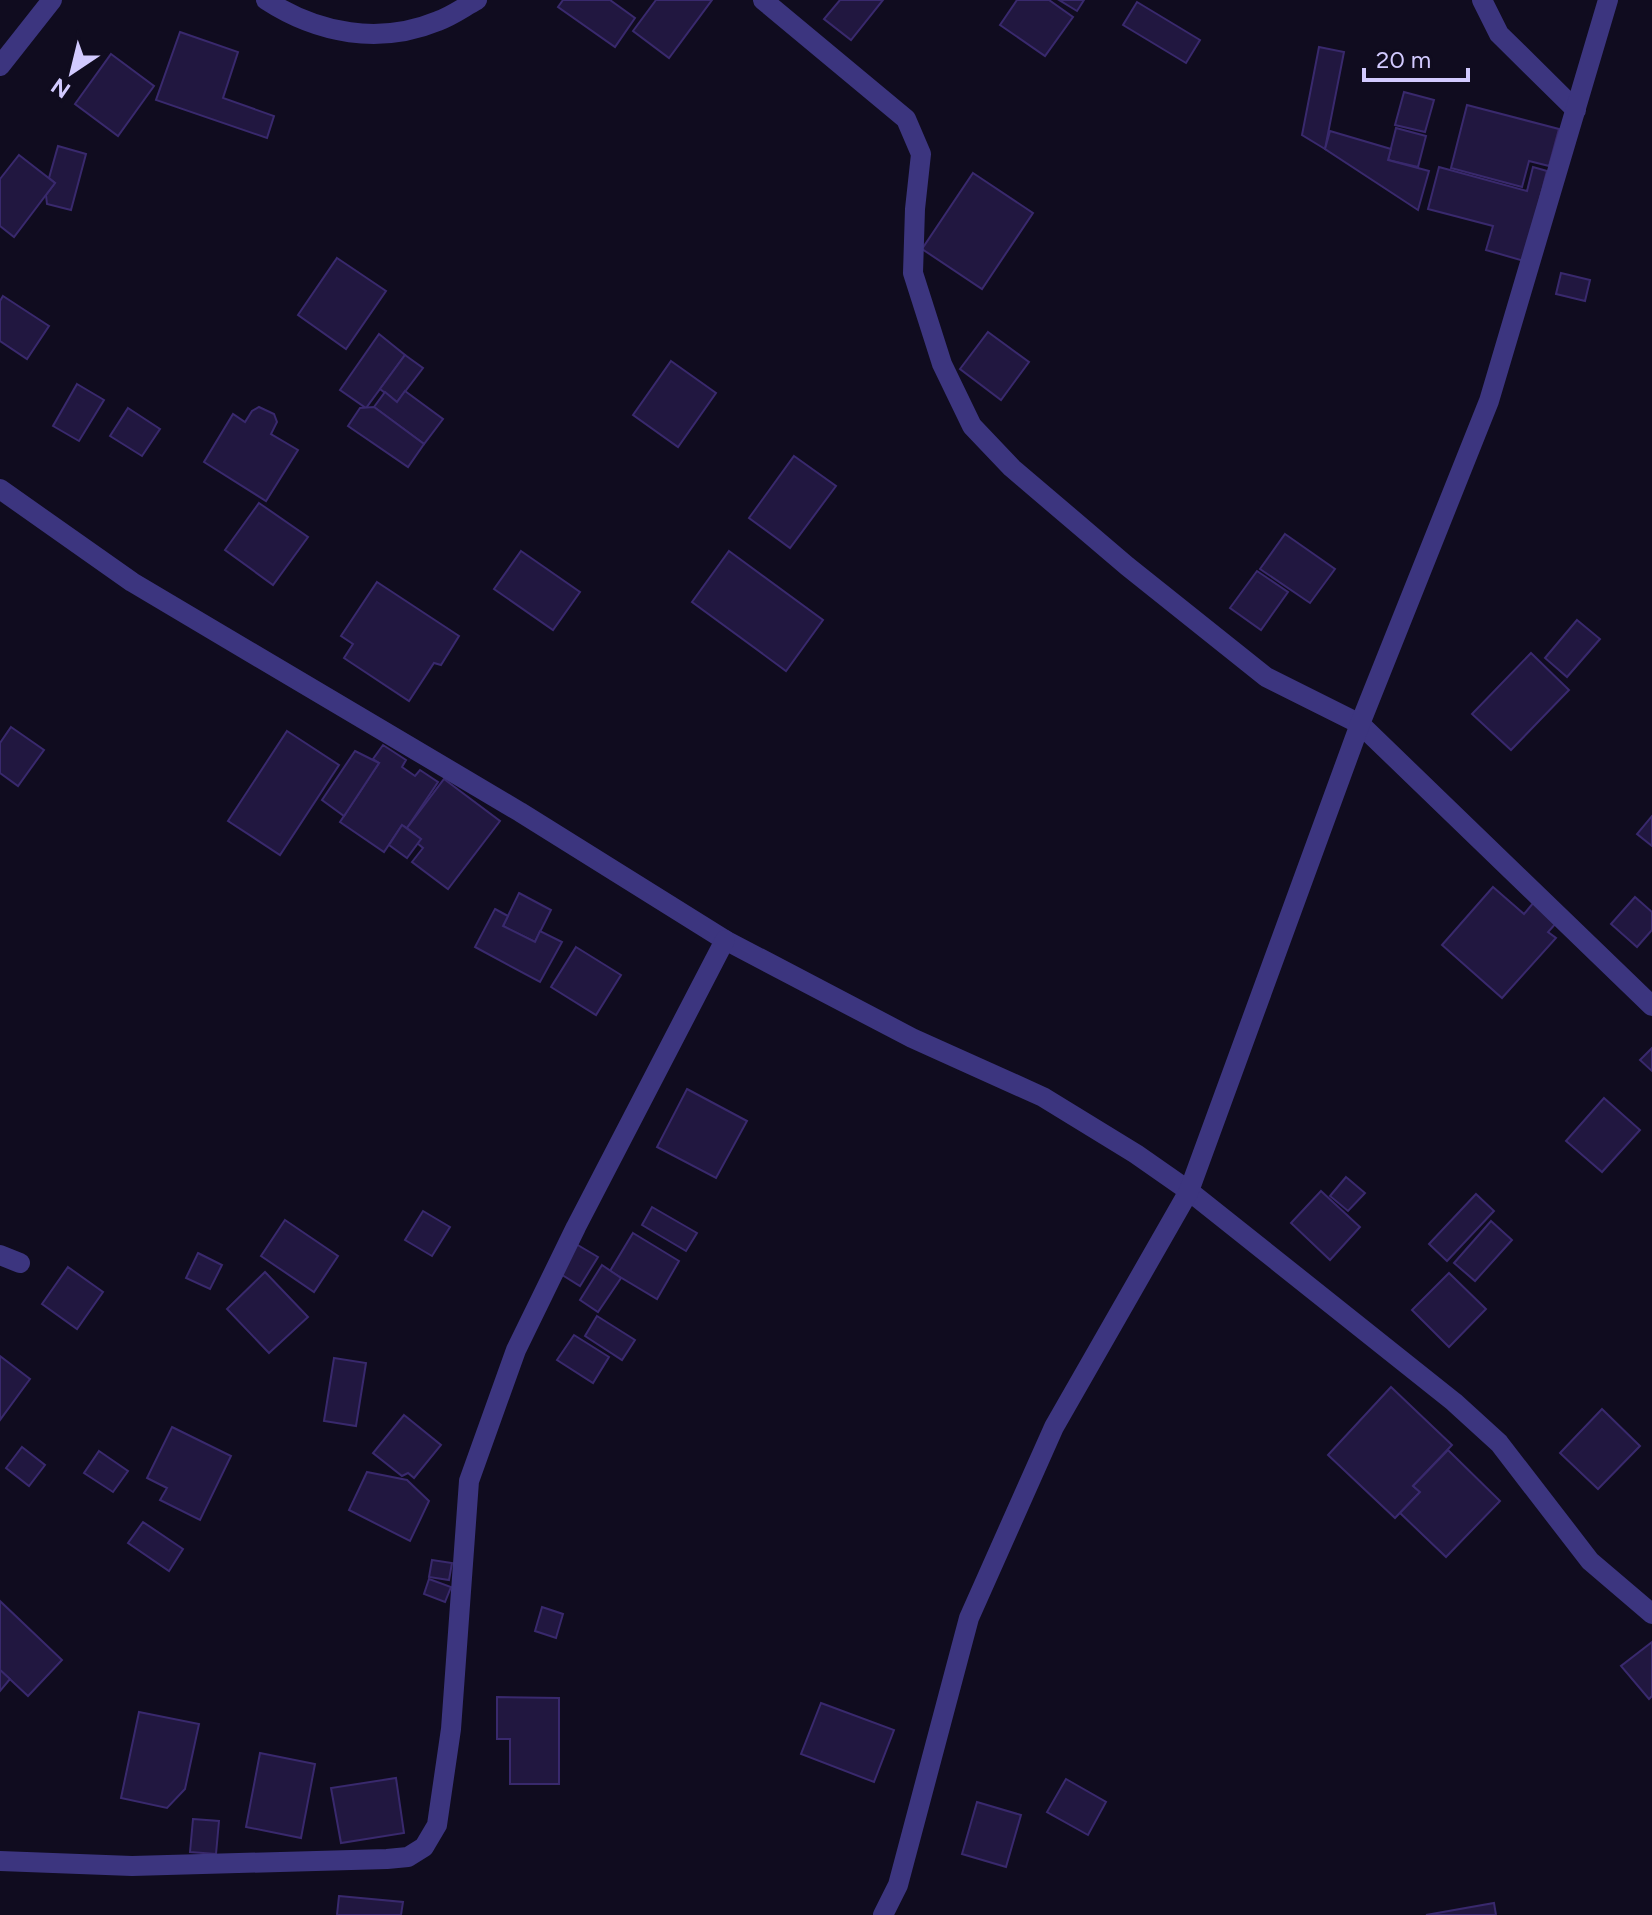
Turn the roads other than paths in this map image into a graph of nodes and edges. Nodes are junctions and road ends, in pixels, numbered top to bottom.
1 (52, 0) edge
2 (266, 0) edge
3 (477, 0) edge
4 (763, 0) edge
5 (1482, 0) edge
6 (1608, 0) edge
7 (0, 66) edge
8 (1576, 110) junction
9 (0, 489) edge
10 (1360, 724) junction
11 (725, 940) junction
12 (1652, 1006) edge
13 (1189, 1191) junction
14 (0, 1255) edge
15 (20, 1263) dead end
16 (1652, 1614) edge
17 (0, 1861) edge
18 (883, 1915) edge

1 - 7 street
2 - 3 street
4 - 10 street
5 - 8 street
6 - 8 street
8 - 10 street
9 - 11 street
10 - 12 street
10 - 13 street
11 - 13 street
11 - 17 street
13 - 16 street
13 - 18 street
14 - 15 street

